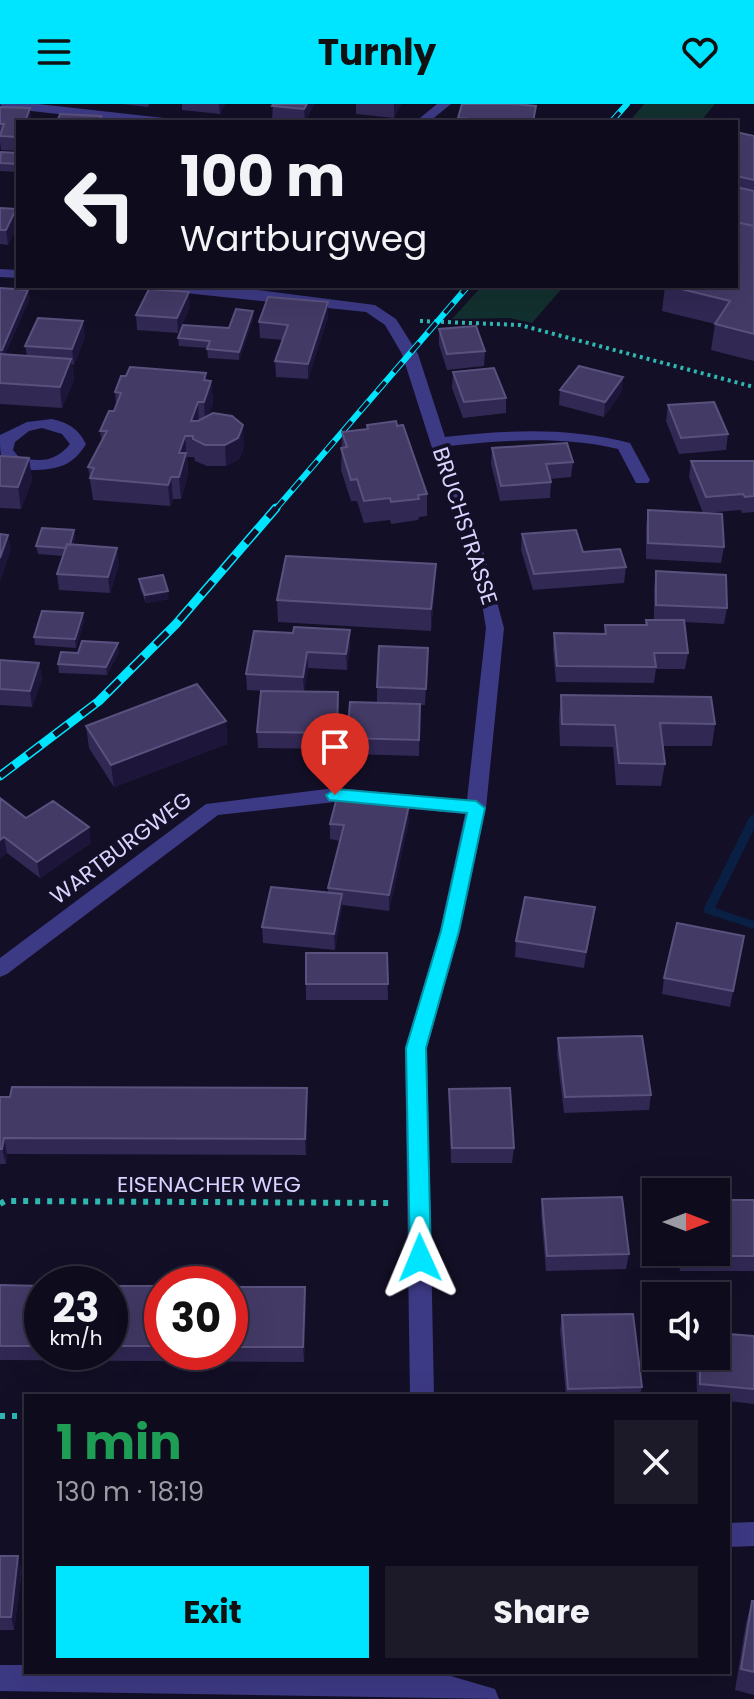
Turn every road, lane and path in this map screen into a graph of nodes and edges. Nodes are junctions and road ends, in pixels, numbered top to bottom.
1 (4, 104) edge
2 (445, 104) edge
3 (146, 120) edge
4 (424, 120) edge
5 (209, 288) edge
6 (261, 290) edge
7 (391, 322) junction
8 (754, 387) edge
9 (438, 442) junction
10 (642, 480) dead end
11 (476, 808) junction
12 (0, 969) edge
13 (419, 1203) junction
14 (0, 1204) edge
15 (422, 1394) edge
16 (0, 1416) edge
17 (24, 1416) edge
18 (754, 1534) edge
19 (730, 1535) edge
20 (0, 1678) edge
21 (427, 1685) edge
22 (485, 1699) edge

1 - 3 street
2 - 4 street
5 - 6 street
6 - 7 street
7 - 8 path
7 - 9 street, BRUCHSTRASSE
9 - 10 street
9 - 11 street, BRUCHSTRASSE
11 - 12 street, WARTBURGWEG
11 - 13 street, BRUCHSTRASSE
13 - 14 path, EISENACHER WEG
13 - 15 street, BRUCHSTRASSE
16 - 17 path
18 - 19 street
20 - 21 street
21 - 22 street

